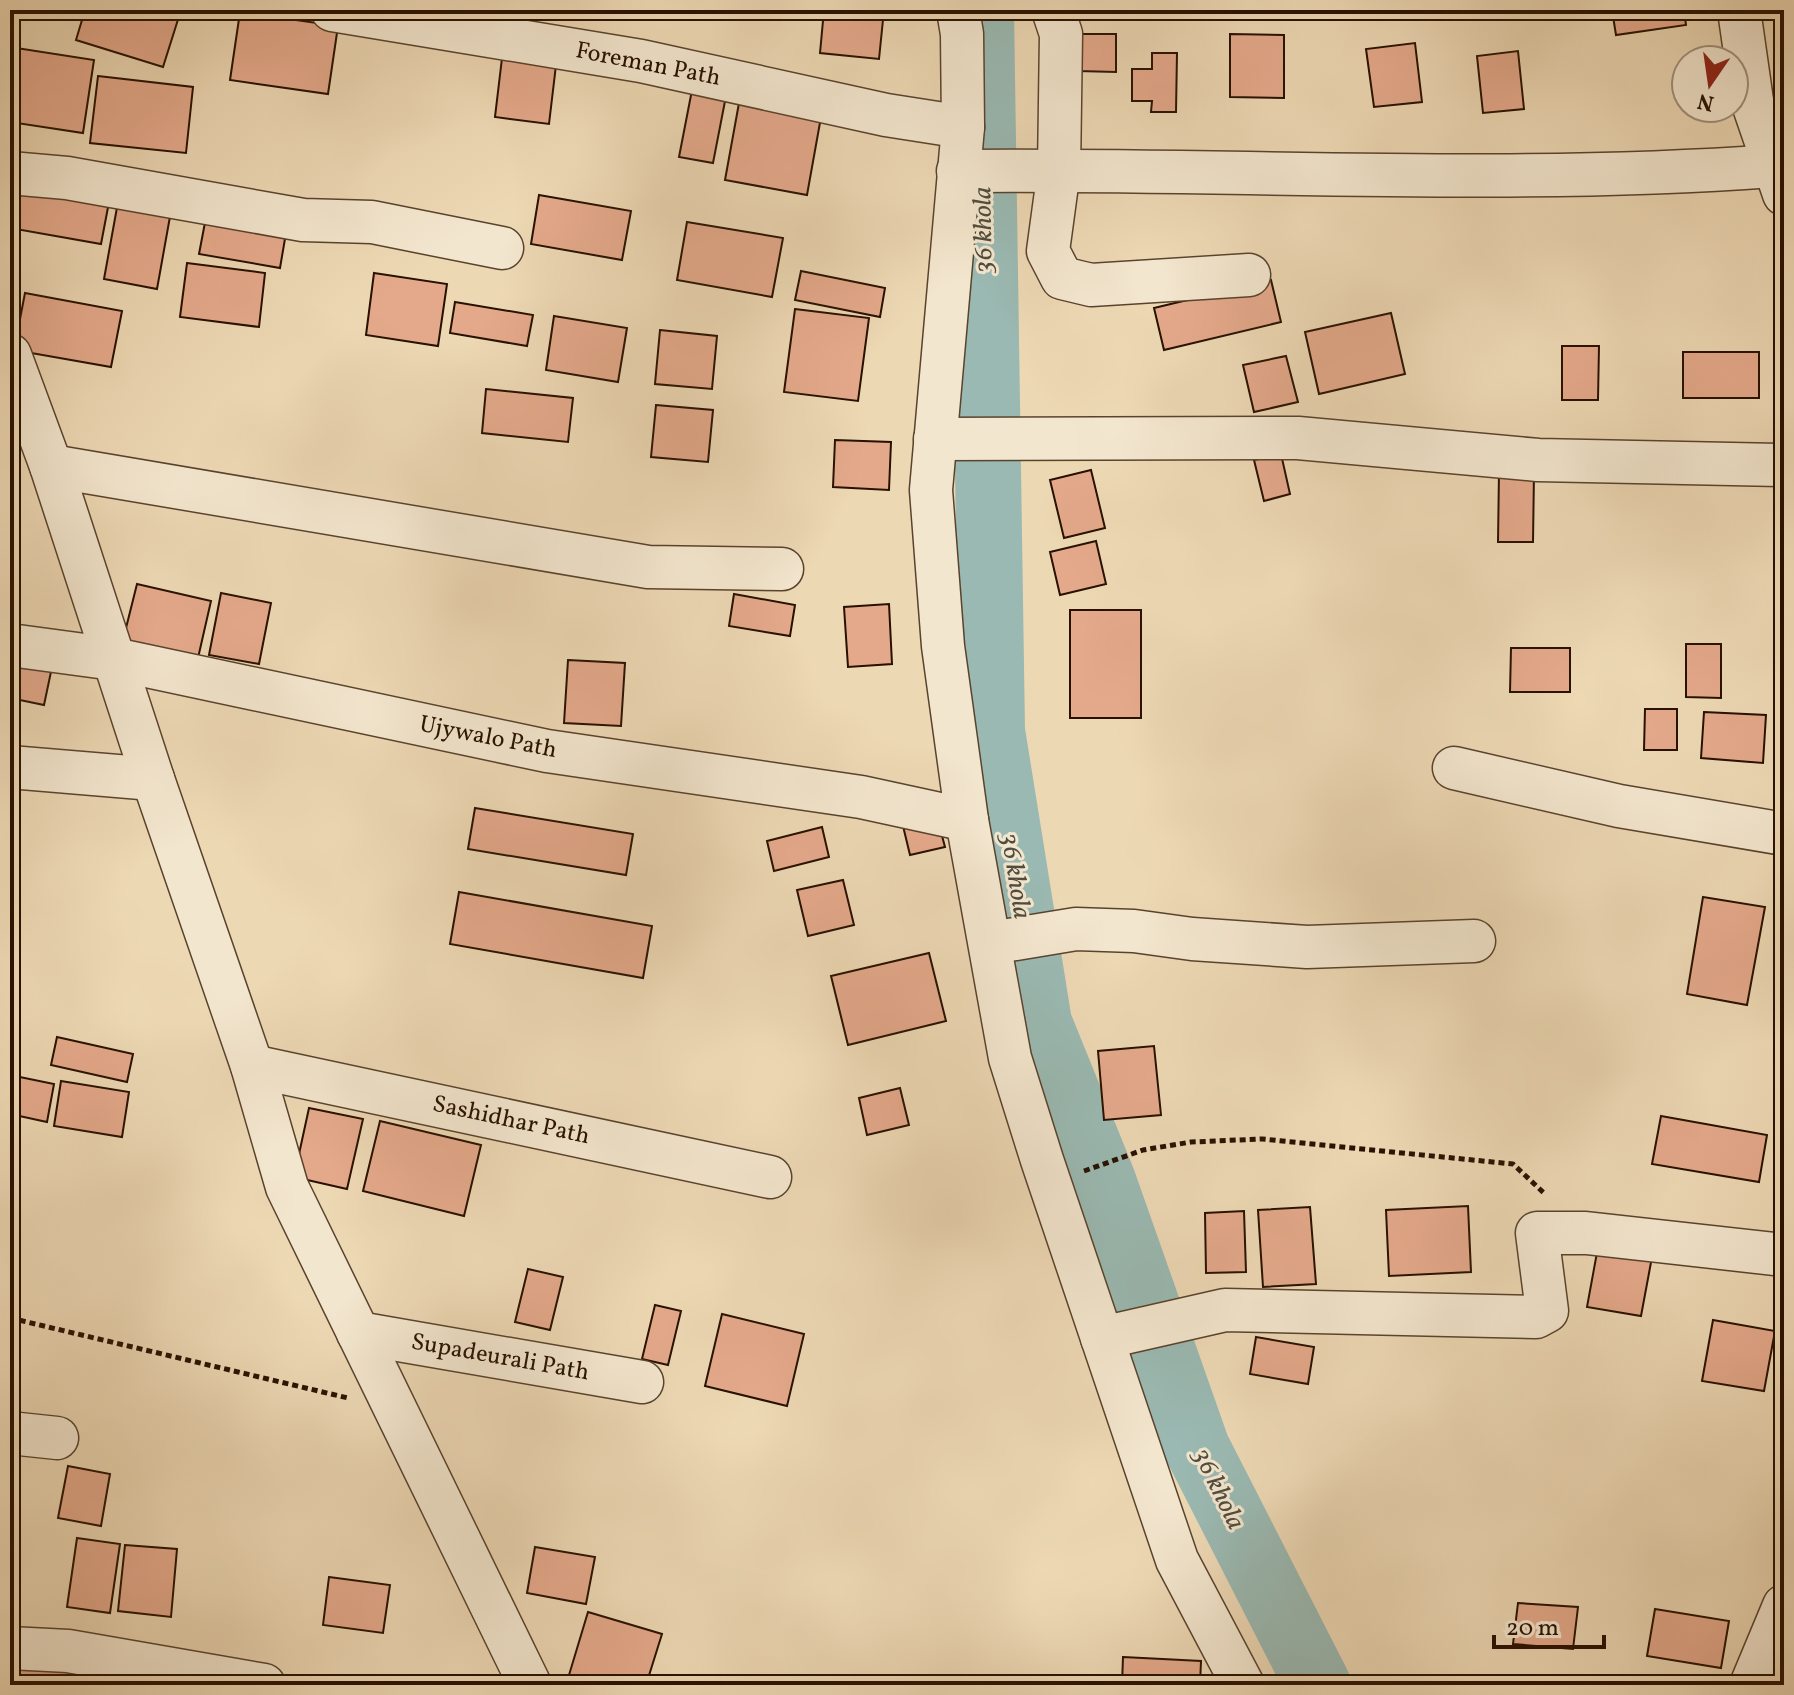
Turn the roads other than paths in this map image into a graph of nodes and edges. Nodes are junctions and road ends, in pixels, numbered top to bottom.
1 (332, 10) edge
2 (958, 10) edge
3 (1053, 10) edge
4 (1739, 10) edge
5 (1768, 101) edge
6 (963, 127) junction
7 (1054, 170) junction
8 (958, 171) junction
9 (10, 173) edge
10 (1778, 180) edge
11 (502, 248) dead end
12 (1249, 275) dead end
13 (10, 355) edge
14 (949, 440) junction
15 (1784, 465) edge
16 (51, 466) junction
17 (782, 569) dead end
18 (10, 645) edge
19 (114, 659) junction
20 (10, 767) edge
21 (1454, 768) dead end
22 (153, 779) junction
23 (967, 820) junction
24 (1784, 834) edge
25 (1474, 941) dead end
26 (997, 942) junction
27 (252, 1066) junction
28 (770, 1177) dead end
29 (1784, 1255) edge
30 (358, 1333) junction
31 (1117, 1336) junction
32 (642, 1382) dead end
33 (10, 1433) edge
34 (57, 1438) dead end
35 (1784, 1606) edge
36 (10, 1648) edge
37 (264, 1685) edge
38 (530, 1685) edge
39 (1243, 1685) edge
40 (1751, 1685) edge

1 - 6 street, Foreman Path
2 - 6 street
3 - 7 street
4 - 5 street
5 - 10 street
6 - 8 street
7 - 8 street
7 - 10 street
7 - 12 street
8 - 14 street
9 - 11 street
13 - 16 street
14 - 15 street
14 - 23 street
16 - 17 street
16 - 19 street
18 - 19 street, Ujywalo Path
19 - 22 street
19 - 23 street, Ujywalo Path
20 - 22 street
21 - 24 street
22 - 27 street
23 - 26 street
25 - 26 street
26 - 31 street
27 - 28 street, Sashidhar Path
27 - 30 street
29 - 31 street
30 - 32 street, Supadeurali Path
30 - 38 street
31 - 39 street
33 - 34 street
35 - 40 street
36 - 37 street

